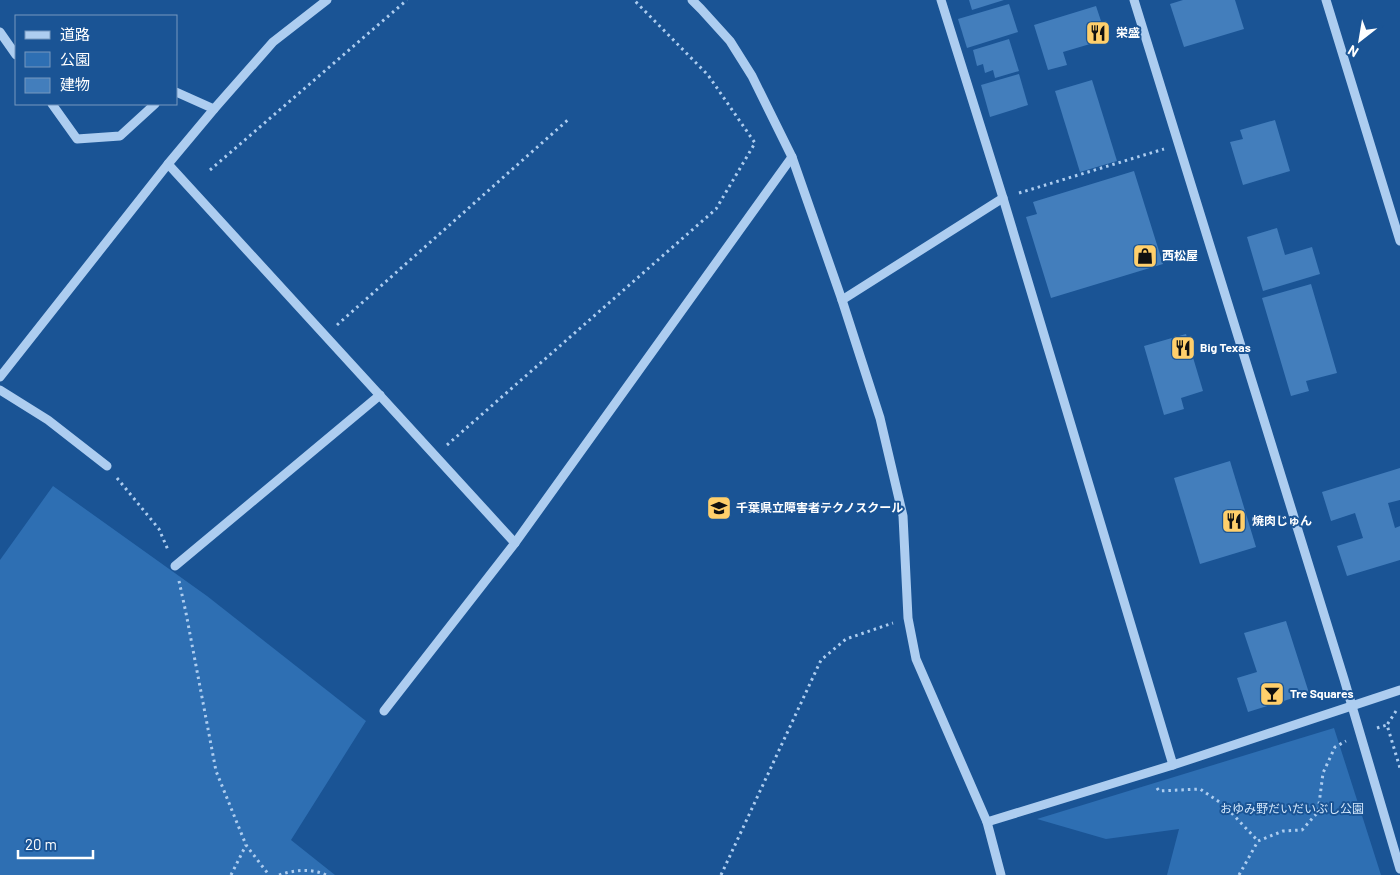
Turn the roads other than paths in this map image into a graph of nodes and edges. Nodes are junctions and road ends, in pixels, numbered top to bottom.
1 (327, 0) edge
2 (692, 0) edge
3 (941, 0) edge
4 (1134, 0) edge
5 (1326, 0) edge
6 (0, 32) edge
7 (15, 54) edge
8 (178, 93) edge
9 (53, 105) edge
10 (154, 105) edge
11 (214, 109) junction
12 (792, 157) junction
13 (168, 164) junction
14 (1002, 198) junction
15 (1400, 241) edge
16 (842, 300) junction
17 (0, 377) edge
18 (0, 390) edge
19 (380, 395) junction
20 (107, 466) road end
21 (515, 543) junction
22 (175, 566) road end
23 (1400, 690) edge
24 (1352, 706) junction
25 (384, 711) dead end
26 (1174, 765) junction
27 (987, 822) junction
28 (1400, 869) edge
29 (1001, 875) edge

1 - 11 street
2 - 12 street
3 - 14 street
4 - 24 street
5 - 15 street
6 - 7 street
8 - 11 street
9 - 10 street
11 - 13 street
12 - 16 street
12 - 21 street
13 - 17 street
13 - 19 street
14 - 16 street
14 - 26 street
16 - 27 street
18 - 20 street
19 - 21 street
19 - 22 street
21 - 25 street
23 - 24 street
24 - 26 street
24 - 28 street
26 - 27 street
27 - 29 street

